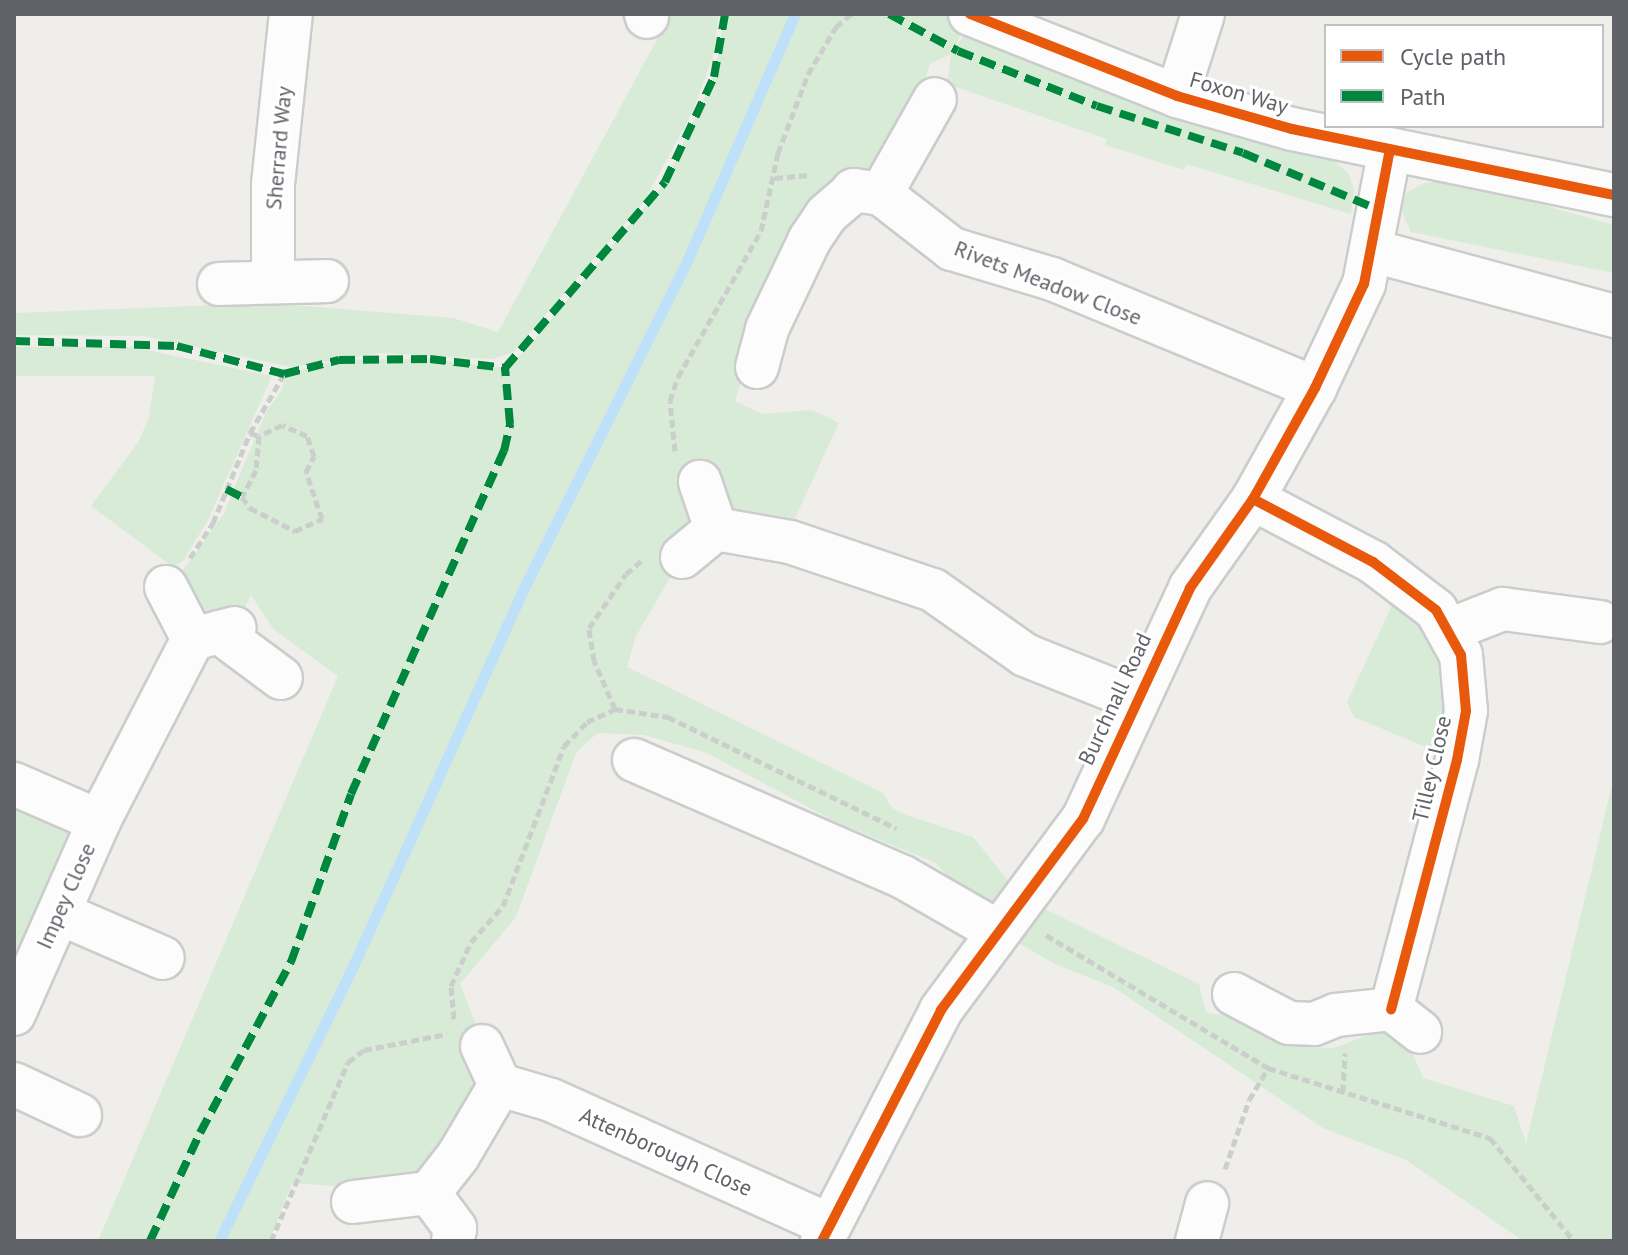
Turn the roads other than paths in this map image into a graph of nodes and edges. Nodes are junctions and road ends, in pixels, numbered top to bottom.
1 (291, 14) edge
2 (970, 14) edge
3 (1203, 14) edge
4 (1177, 96) junction
5 (935, 99) dead end
6 (1390, 149) junction
7 (1610, 191) edge
8 (859, 192) junction
9 (1373, 251) junction
10 (327, 281) dead end
11 (273, 282) junction
12 (219, 284) dead end
13 (1614, 316) edge
14 (757, 367) dead end
15 (1315, 388) junction
16 (688, 470) road end
17 (1253, 499) junction
18 (716, 529) junction
19 (682, 557) road end
20 (166, 587) road end
21 (1600, 622) dead end
22 (1449, 630) junction
23 (215, 633) junction
24 (281, 678) dead end
25 (1135, 699) junction
26 (634, 760) dead end
27 (14, 784) edge
28 (99, 821) junction
29 (59, 913) junction
30 (1005, 920) junction
31 (163, 958) dead end
32 (1234, 994) dead end
33 (14, 1014) edge
34 (482, 1046) dead end
35 (14, 1084) edge
36 (500, 1085) junction
37 (80, 1115) dead end
38 (429, 1193) junction
39 (353, 1202) dead end
40 (826, 1233) edge
41 (454, 1235) edge

1 - 11 street, Sherrard Way
2 - 4 street, Foxon Way
3 - 4 street
4 - 6 street, Foxon Way
5 - 8 street
6 - 7 street, Foxon Way
6 - 9 street, Burchnall Road
8 - 14 street
8 - 15 street, Rivets Meadow Close
9 - 13 street
9 - 15 street, Burchnall Road
10 - 11 street
11 - 12 street
15 - 17 street, Burchnall Road
16 - 18 street
17 - 22 street, Tilley Close
17 - 25 street, Burchnall Road
18 - 19 street
18 - 25 street
20 - 23 street
21 - 22 street
22 - 32 street, Tilley Close
23 - 24 street
23 - 28 street, Impey Close
25 - 30 street, Burchnall Road
26 - 30 street
27 - 28 street, Impey Close
28 - 29 street, Impey Close
29 - 31 street
29 - 33 street, Impey Close
30 - 40 street, Burchnall Road
34 - 36 street
35 - 37 street
36 - 38 street
36 - 40 street, Attenborough Close
38 - 39 street
38 - 41 street

